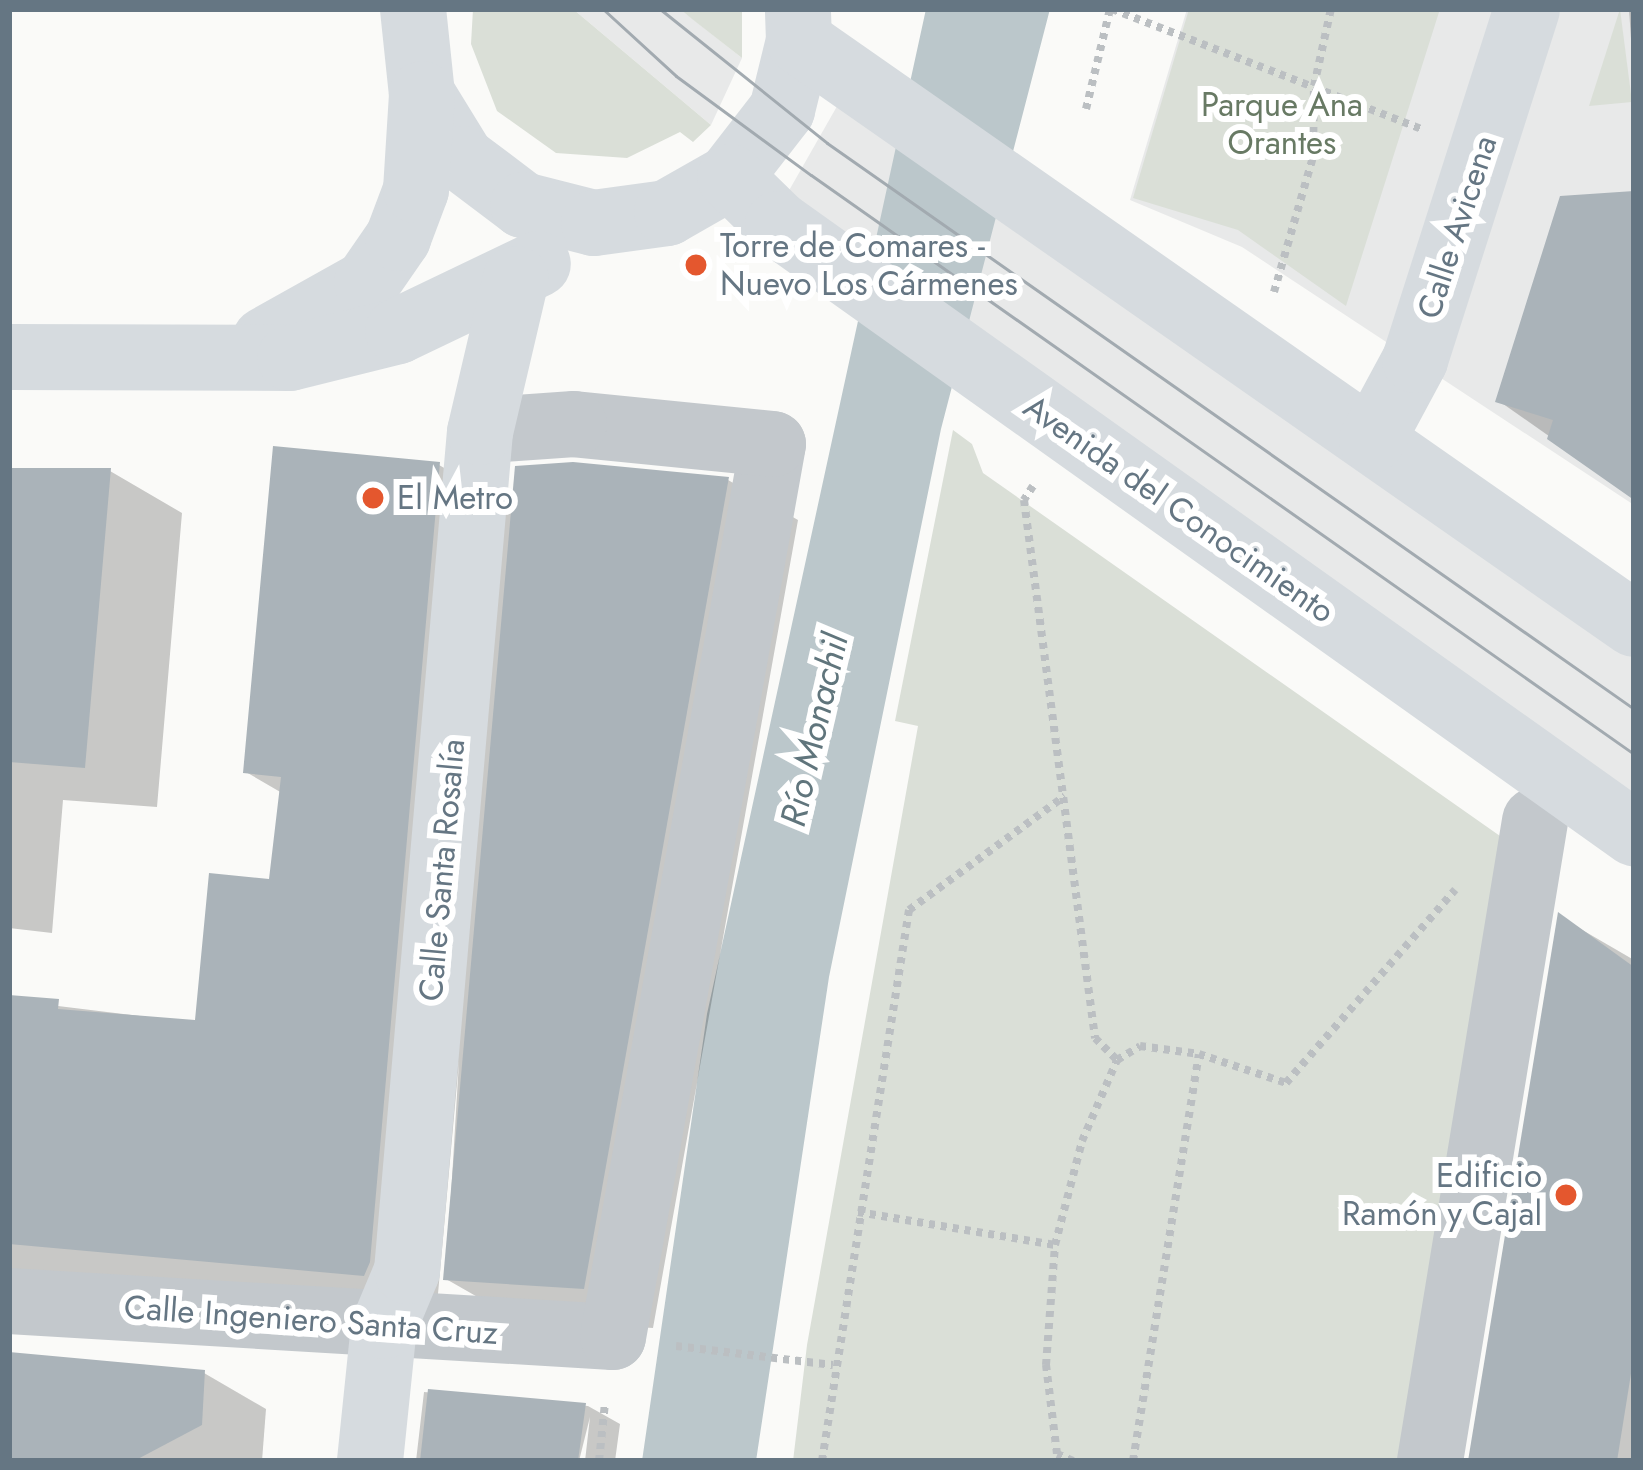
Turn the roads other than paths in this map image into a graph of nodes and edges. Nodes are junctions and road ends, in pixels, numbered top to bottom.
1 (412, 9) edge
2 (1526, 9) edge
3 (798, 25) edge
4 (422, 94) junction
5 (730, 178) junction
6 (594, 223) junction
7 (516, 279) junction
8 (9, 357) edge
9 (217, 360) junction
10 (502, 429) dead end
11 (1372, 440) junction
12 (1634, 625) edge
13 (1535, 821) dead end
14 (1634, 833) edge
15 (9, 1301) edge
16 (384, 1326) junction
17 (370, 1461) edge
18 (1430, 1461) edge

1 - 4 main road
2 - 11 main road, Calle Avicena
3 - 5 main road
3 - 11 main road
4 - 6 main road
4 - 9 main road
5 - 6 main road
5 - 14 main road, Avenida del Conocimiento
6 - 7 main road
7 - 9 main road
7 - 16 main road, Calle Santa Rosalía
8 - 9 main road
10 - 16 street, Calle Ingeniero Santa Cruz
11 - 12 main road
13 - 18 street
15 - 16 street, Calle Ingeniero Santa Cruz
16 - 17 main road, Calle Santa Rosalía

